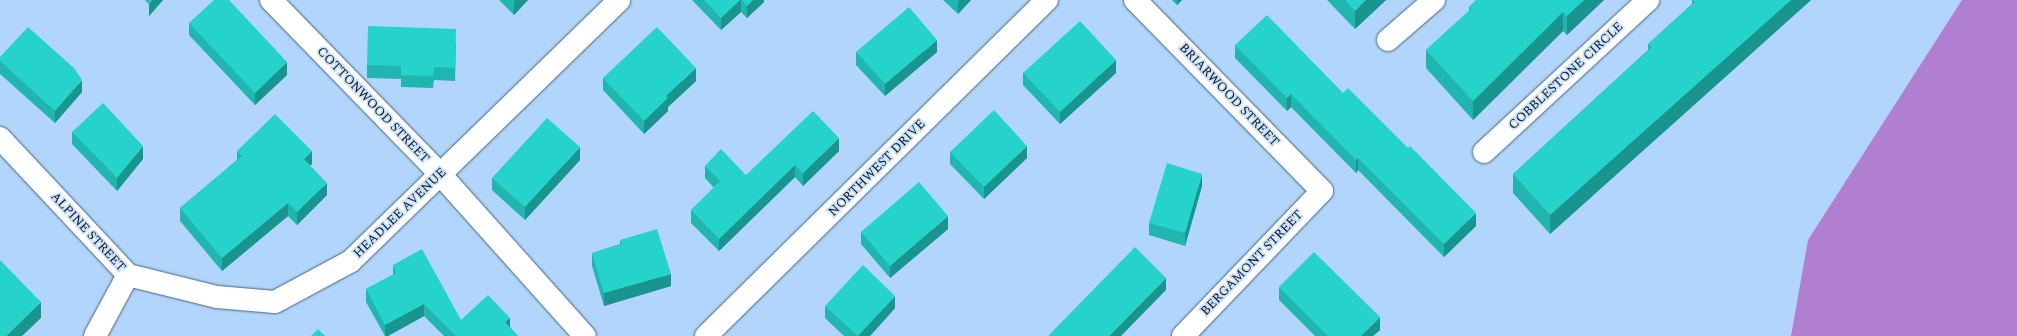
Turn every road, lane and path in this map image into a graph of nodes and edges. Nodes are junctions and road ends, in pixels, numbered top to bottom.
1 (271, 0) edge
2 (619, 0) edge
3 (1047, 0) edge
4 (1135, 0) edge
5 (1434, 0) edge
6 (1648, 0) edge
7 (1388, 40) dead end
8 (0, 138) edge
9 (1484, 152) dead end
10 (440, 174) junction
11 (1322, 191) joint
12 (128, 275) junction
13 (95, 336) edge
14 (585, 336) edge
15 (706, 336) edge
16 (1182, 336) edge

1 - 10 street, COTTONWOOD STREET
2 - 10 street, HEADLEE AVENUE
3 - 15 street, NORTHWEST DRIVE
4 - 11 street, BRIARWOOD STREET
5 - 7 street
6 - 9 street, COBBLESTONE CIRCLE
8 - 12 street, ALPINE STREET
10 - 12 street, HEADLEE AVENUE
10 - 14 street, COTTONWOOD STREET
11 - 16 street, BERGAMONT STREET
12 - 13 street, ALPINE STREET

